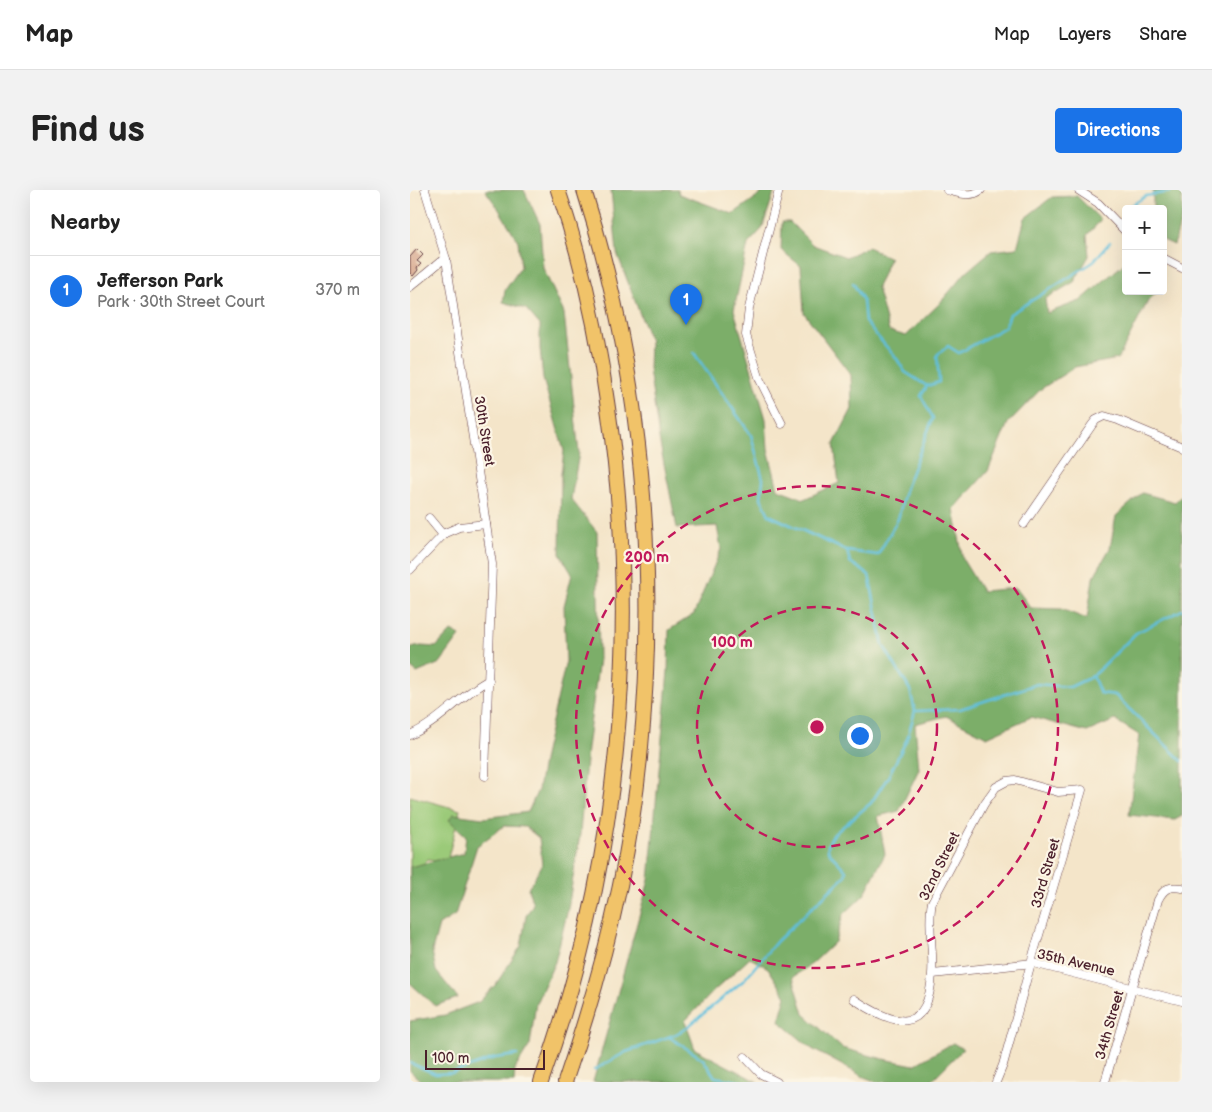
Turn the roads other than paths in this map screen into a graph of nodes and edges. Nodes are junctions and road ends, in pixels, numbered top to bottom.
1 (425, 190) edge
2 (558, 190) edge
3 (584, 190) edge
4 (779, 190) edge
5 (947, 190) edge
6 (981, 190) edge
7 (1078, 190) edge
8 (1122, 228) edge
9 (446, 259) junction
10 (1167, 260) edge
11 (1182, 268) edge
12 (410, 288) edge
13 (782, 424) dead end
14 (1182, 447) edge
15 (429, 518) dead end
16 (486, 524) junction
17 (1024, 524) dead end
18 (443, 535) junction
19 (410, 570) edge
20 (489, 680) junction
21 (410, 735) edge
22 (485, 776) dead end
23 (1082, 790) joint
24 (1182, 888) edge
25 (1032, 963) junction
26 (932, 974) junction
27 (1133, 988) junction
28 (854, 998) dead end
29 (1182, 1000) edge
30 (745, 1058) dead end
31 (541, 1082) edge
32 (566, 1082) edge
33 (777, 1082) edge
34 (996, 1082) edge
35 (1106, 1082) edge

1 - 9 street, 30th Street
2 - 31 highway
3 - 32 highway
4 - 13 street
5 - 6 street
7 - 8 street
9 - 12 street
9 - 16 street, 30th Street
10 - 11 street
14 - 17 street
15 - 18 street
16 - 18 street
16 - 20 street, 30th Street
18 - 19 street
20 - 21 street
20 - 22 street, 30th Street
23 - 25 street, 33rd Street
23 - 26 street, 32nd Street
24 - 27 street, 34th Street
25 - 26 street, 35th Avenue
25 - 27 street, 35th Avenue
25 - 34 street, 33rd Street
26 - 28 street, 32nd Street
27 - 29 street, 35th Avenue
27 - 35 street, 34th Street
30 - 33 street

